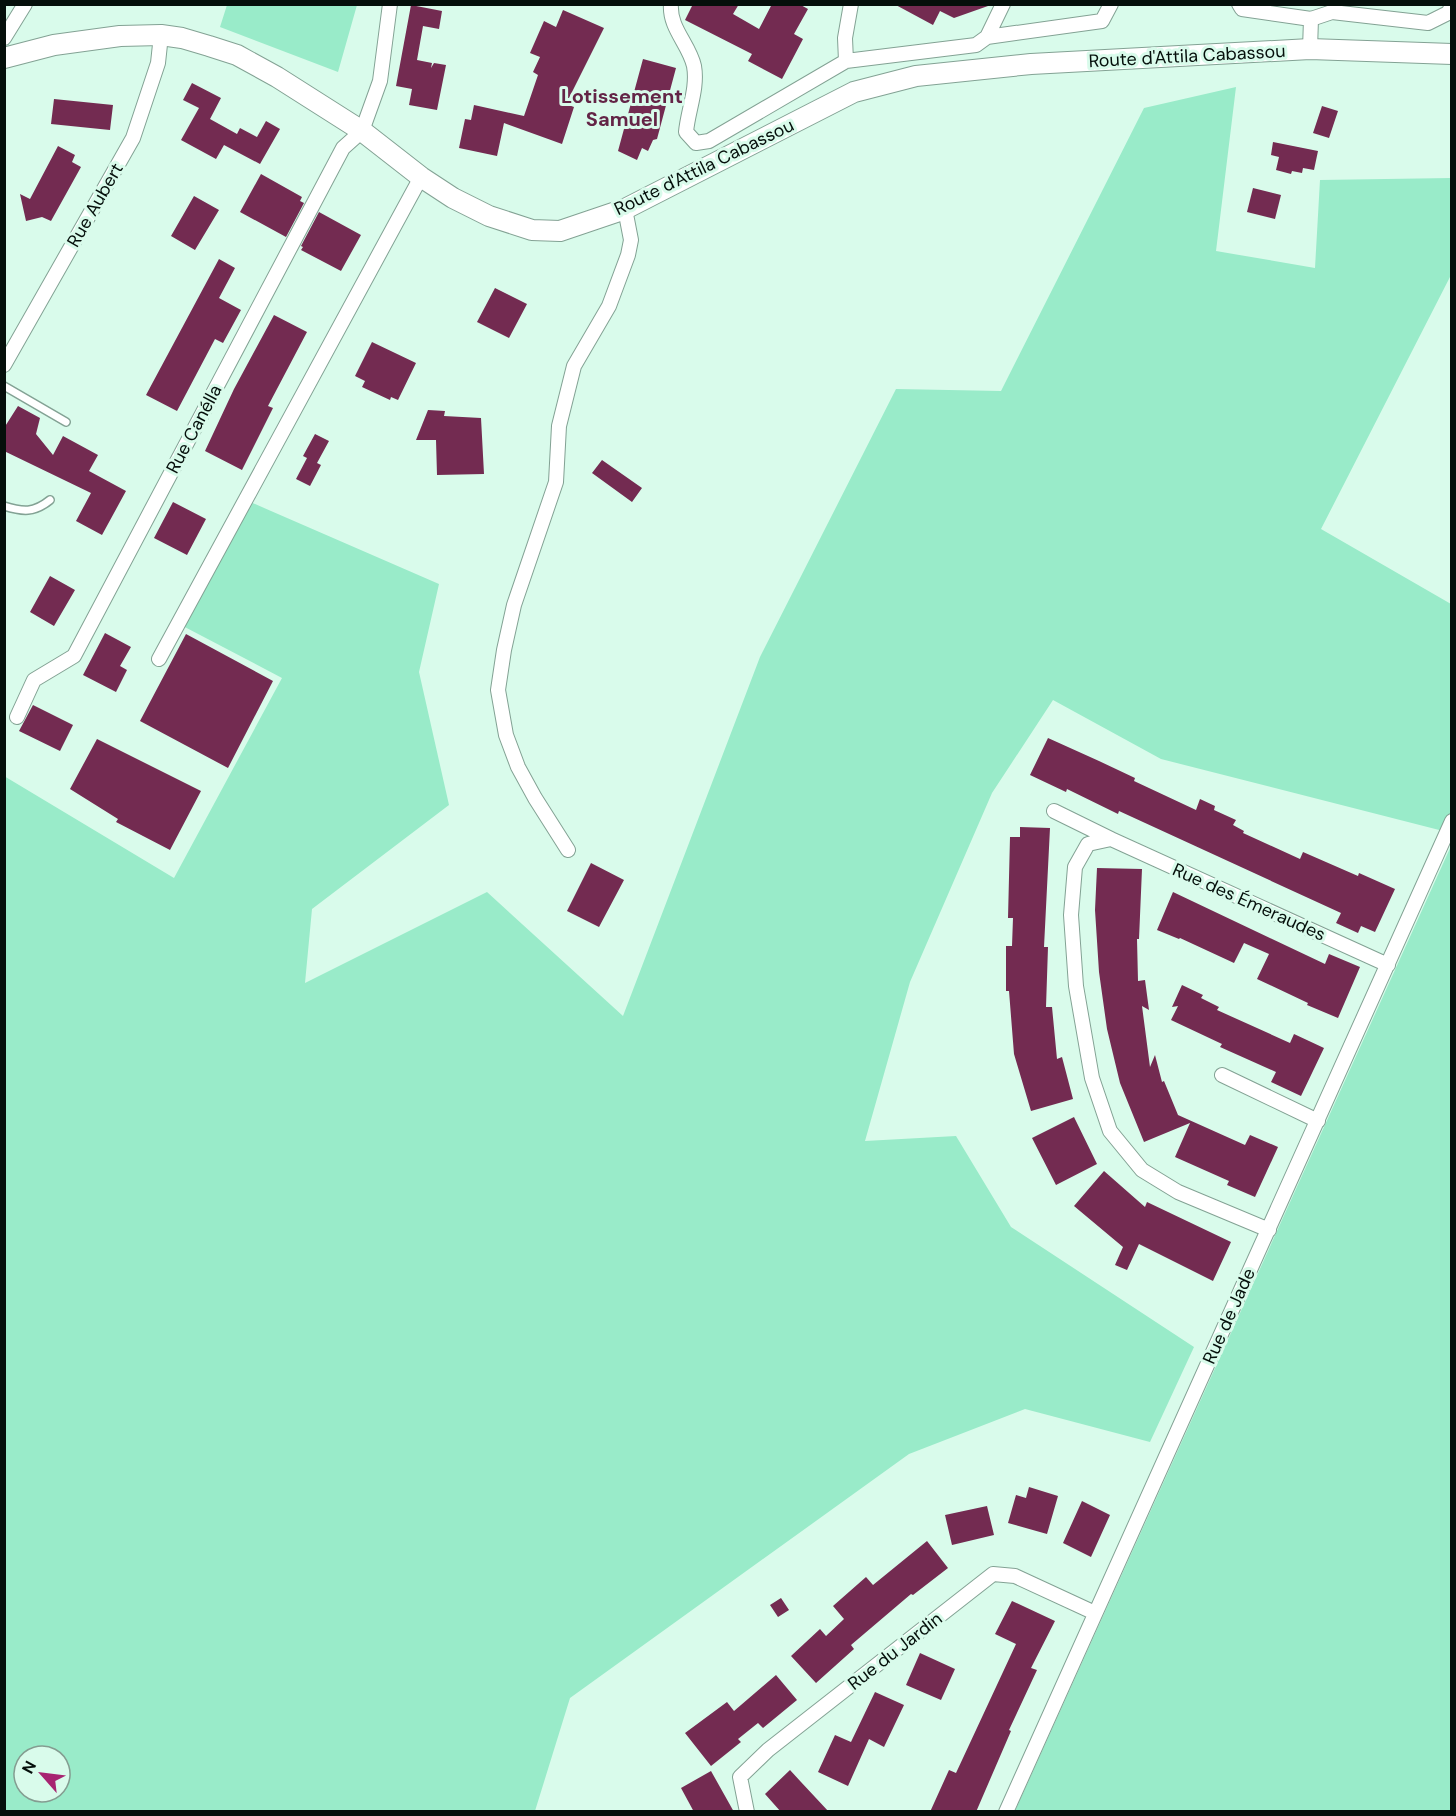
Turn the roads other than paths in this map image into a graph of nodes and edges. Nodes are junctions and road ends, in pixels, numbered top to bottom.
1 (25, 4) edge
2 (390, 4) edge
3 (671, 4) edge
4 (851, 4) edge
5 (1002, 4) edge
6 (1111, 4) edge
7 (1239, 4) edge
8 (1452, 6) edge
9 (1311, 19) junction
10 (161, 36) junction
11 (4, 38) edge
12 (981, 41) junction
13 (1310, 49) junction
14 (1452, 54) edge
15 (4, 58) edge
16 (846, 61) junction
17 (979, 69) junction
18 (362, 131) junction
19 (421, 177) junction
20 (625, 209) junction
21 (4, 365) edge
22 (4, 386) edge
23 (66, 422) dead end
24 (50, 500) dead end
25 (4, 506) edge
26 (159, 659) dead end
27 (17, 717) dead end
28 (1053, 811) dead end
29 (1452, 821) edge
30 (1111, 839) junction
31 (568, 850) dead end
32 (1388, 965) junction
33 (1222, 1075) dead end
34 (1318, 1122) junction
35 (1269, 1230) junction
36 (1095, 1613) junction
37 (747, 1812) edge
38 (1006, 1812) edge

1 - 11 street
2 - 18 street
3 - 16 street
4 - 16 street
5 - 12 street
6 - 12 street
7 - 9 street
8 - 9 street
9 - 13 street
10 - 15 main road, Route d'Attila Cabassou
10 - 18 main road, Route d'Attila Cabassou
10 - 21 street, Rue Aubert
12 - 16 street
12 - 17 street
13 - 14 main road, Route d'Attila Cabassou
13 - 17 main road, Route d'Attila Cabassou
17 - 20 main road, Route d'Attila Cabassou
18 - 19 main road, Route d'Attila Cabassou
18 - 27 street, Rue Canélla
19 - 20 main road, Route d'Attila Cabassou
19 - 26 street
20 - 31 street
22 - 23 lane
24 - 25 lane
28 - 30 street, Rue des Émeraudes
29 - 32 street, Rue de Jade
30 - 32 street, Rue des Émeraudes
30 - 35 street
32 - 34 street, Rue de Jade
33 - 34 street
34 - 35 street, Rue de Jade
35 - 36 street, Rue de Jade
36 - 37 street, Rue du Jardin
36 - 38 street, Rue de Jade

